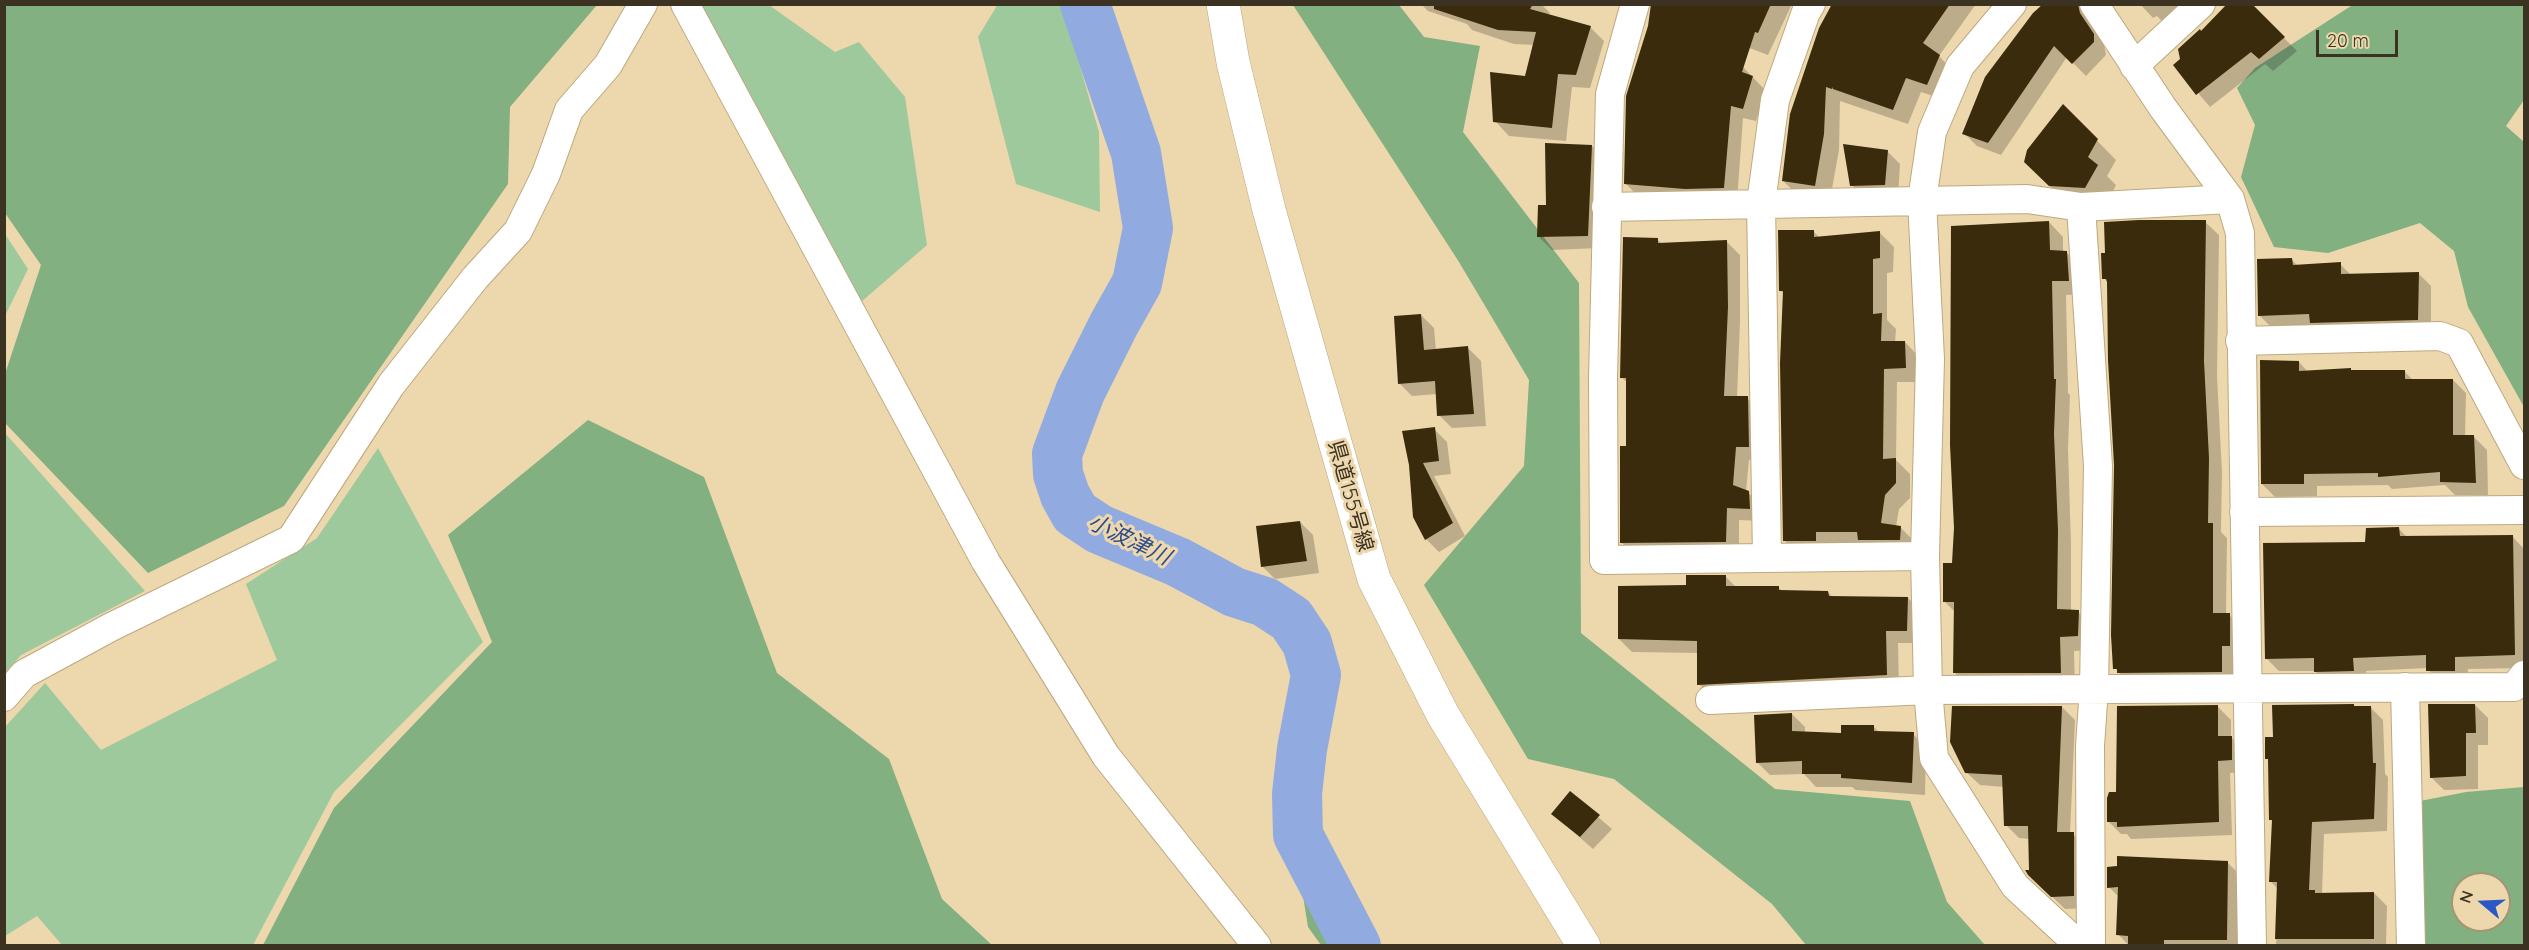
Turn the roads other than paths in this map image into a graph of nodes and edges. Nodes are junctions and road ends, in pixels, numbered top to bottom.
1 (643, 4) edge
2 (685, 4) edge
3 (1223, 4) edge
4 (1811, 4) edge
5 (2012, 4) edge
6 (2094, 4) edge
7 (2201, 4) edge
8 (1628, 6) edge
9 (2134, 66) junction
10 (2230, 199) junction
11 (1922, 200) junction
12 (1761, 203) junction
13 (1606, 207) junction
14 (2081, 207) junction
15 (2240, 341) junction
16 (2524, 465) edge
17 (2524, 510) edge
18 (2244, 512) junction
19 (1925, 556) junction
20 (1767, 557) junction
21 (2524, 675) edge
22 (2249, 687) junction
23 (2405, 687) junction
24 (2094, 688) junction
25 (1928, 690) junction
26 (4, 697) edge
27 (1710, 700) dead end
28 (1257, 945) edge
29 (1584, 945) edge
30 (2080, 945) edge
31 (2091, 945) edge
32 (2252, 945) edge
33 (2411, 945) edge

1 - 26 street
2 - 28 street
3 - 29 main road, 県道155号線
4 - 12 street
5 - 11 street
6 - 9 street
7 - 9 street
8 - 13 street
9 - 10 street
10 - 14 street
10 - 15 street
11 - 12 street
11 - 14 street
11 - 19 street
12 - 13 street
12 - 20 street
13 - 20 street
14 - 24 street
15 - 16 street
15 - 18 street
17 - 18 street
18 - 22 street
19 - 20 street
19 - 25 street
21 - 23 street
22 - 23 street
22 - 24 street
22 - 32 street
23 - 33 street
24 - 25 street
24 - 31 street
25 - 27 street
25 - 30 street

